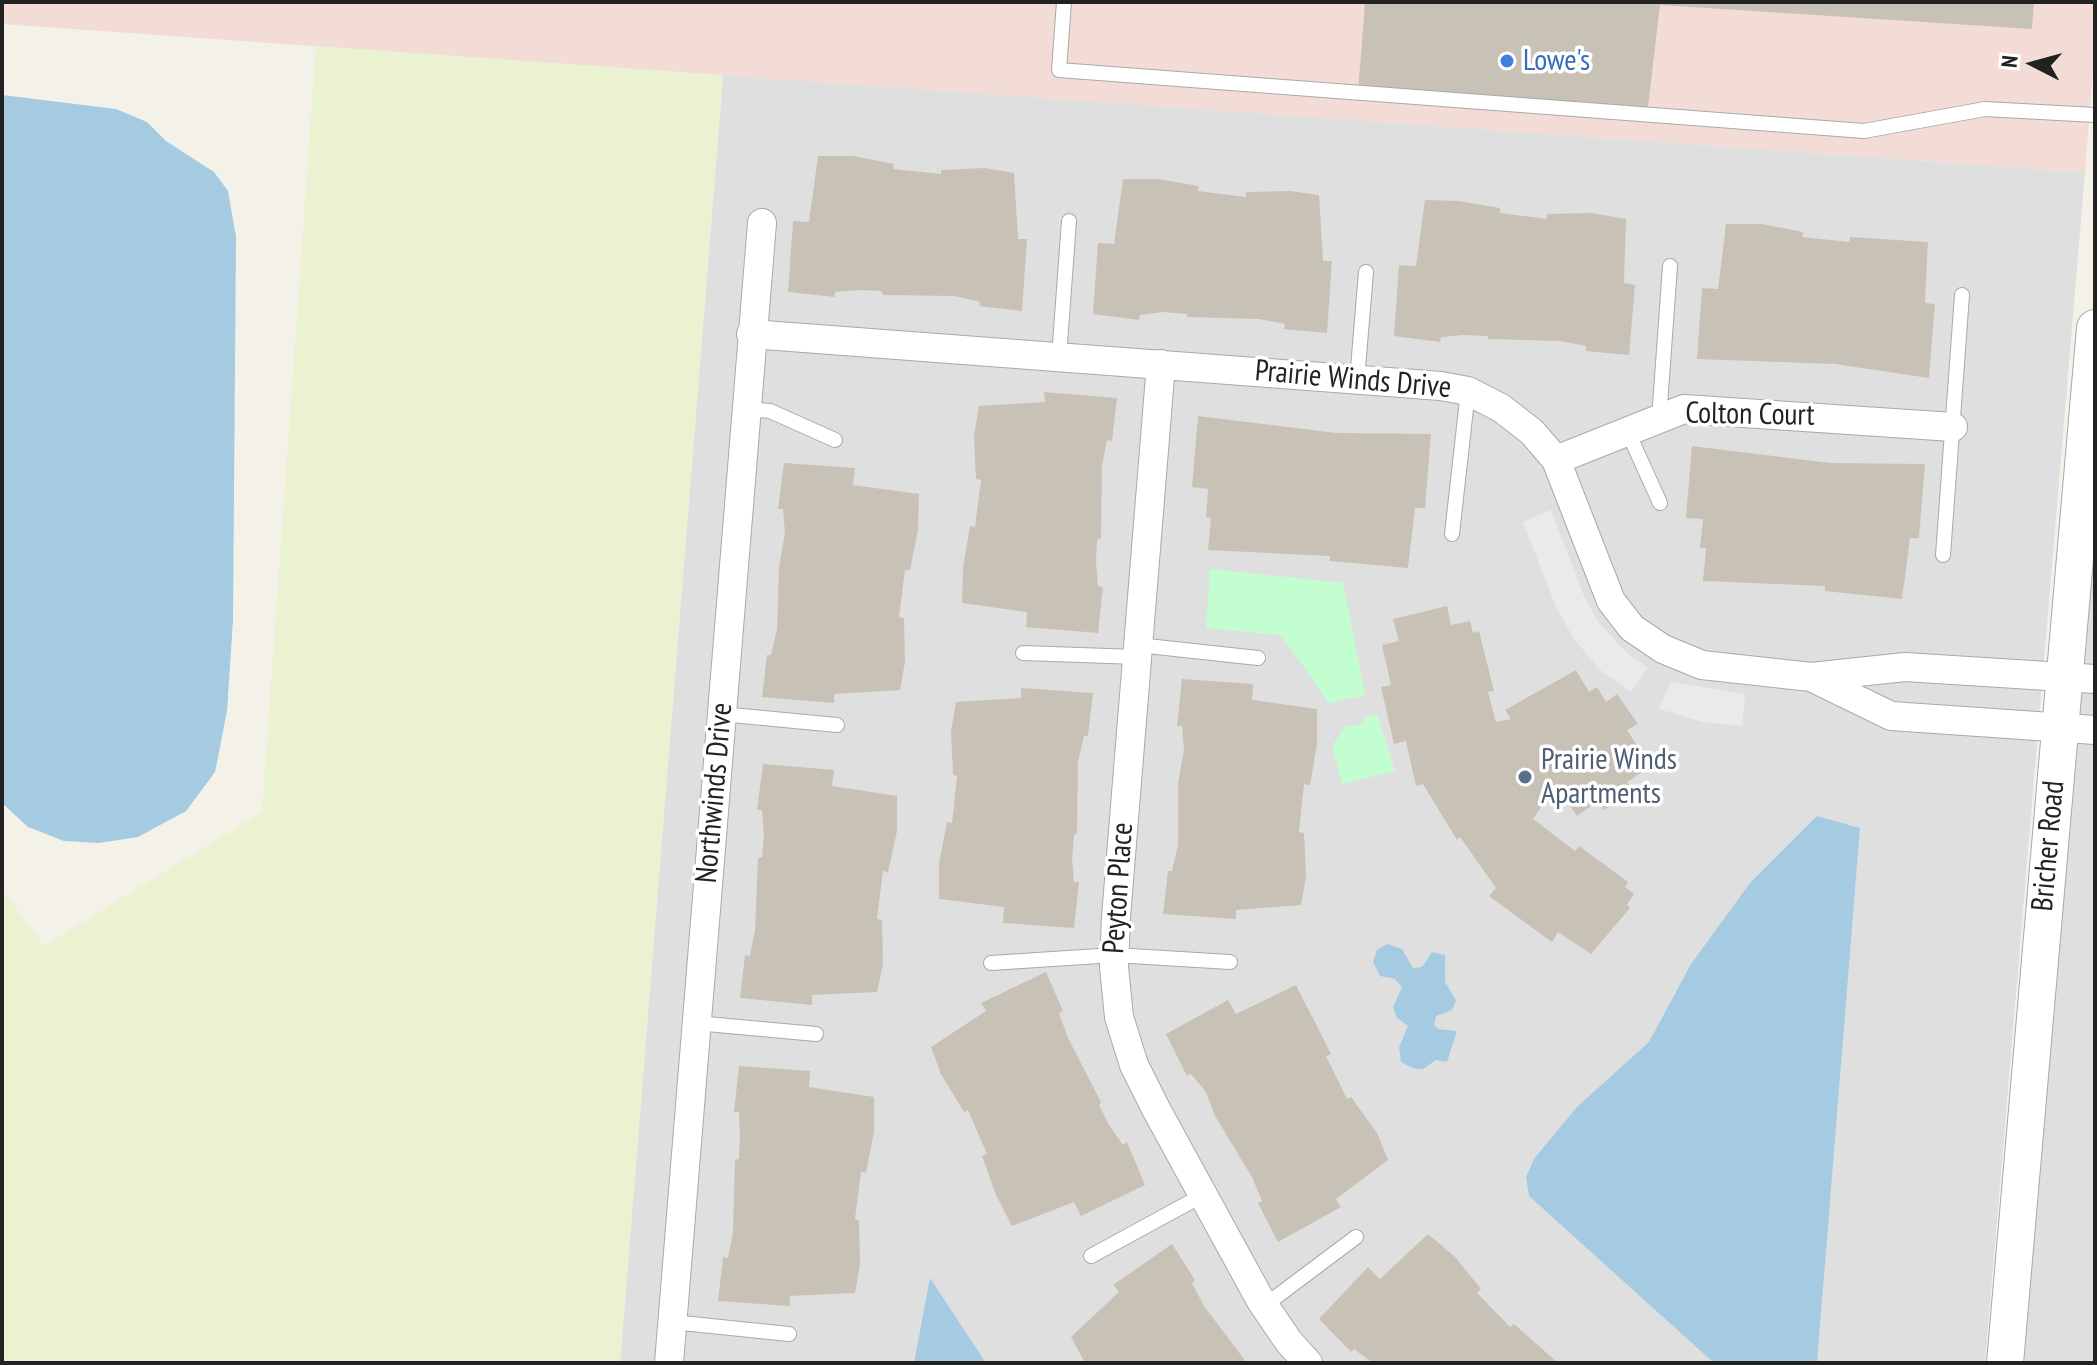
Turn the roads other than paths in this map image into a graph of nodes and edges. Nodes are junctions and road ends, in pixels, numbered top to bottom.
1 (1064, 2) edge
2 (2095, 115) edge
3 (1069, 221) dead end
4 (762, 223) dead end
5 (1670, 266) dead end
6 (1366, 272) dead end
7 (1962, 295) dead end
8 (2095, 328) edge
9 (751, 334) junction
10 (1059, 357) junction
11 (1161, 364) junction
12 (1357, 380) junction
13 (1468, 391) junction
14 (745, 409) junction
15 (1659, 419) junction
16 (1953, 427) junction
17 (1627, 430) junction
18 (835, 440) dead end
19 (1556, 460) junction
20 (1660, 503) dead end
21 (1452, 534) dead end
22 (1943, 555) dead end
23 (1138, 651) junction
24 (1023, 653) dead end
25 (1258, 658) dead end
26 (1811, 677) junction
27 (2079, 678) edge
28 (721, 714) junction
29 (837, 725) dead end
30 (2059, 726) junction
31 (2095, 730) edge
32 (1114, 955) junction
33 (1230, 962) dead end
34 (991, 963) dead end
35 (696, 1023) junction
36 (816, 1034) dead end
37 (1203, 1195) junction
38 (1356, 1237) dead end
39 (1091, 1256) dead end
40 (1264, 1306) junction
41 (672, 1322) junction
42 (789, 1334) dead end
43 (669, 1363) edge
44 (1308, 1363) edge
45 (2005, 1363) edge

1 - 2 lane
3 - 10 lane
4 - 9 street, Northwinds Drive
5 - 15 lane
6 - 12 lane
7 - 16 lane
8 - 27 street, Bricher Road
9 - 10 street, Prairie Winds Drive
9 - 14 street, Northwinds Drive
10 - 11 street, Prairie Winds Drive
11 - 12 street, Prairie Winds Drive
11 - 23 street, Peyton Place
12 - 13 street, Prairie Winds Drive
13 - 19 street, Prairie Winds Drive
13 - 21 lane
14 - 18 lane
14 - 28 street, Northwinds Drive
15 - 16 street, Colton Court
15 - 17 street, Colton Court
16 - 22 lane
17 - 19 street, Colton Court
17 - 20 lane
19 - 26 street, Prairie Winds Drive
23 - 24 lane
23 - 25 lane
23 - 32 street, Peyton Place
26 - 27 street, Prairie Winds Drive
26 - 30 street, Prairie Winds Drive
27 - 30 street, Bricher Road
28 - 29 lane
28 - 35 street, Northwinds Drive
30 - 31 street, Prairie Winds Drive
30 - 45 street, Bricher Road
32 - 33 lane
32 - 34 lane
32 - 37 street, Peyton Place
35 - 36 lane
35 - 41 street, Northwinds Drive
37 - 39 lane
37 - 40 street, Peyton Place
38 - 40 lane
40 - 44 street, Peyton Place
41 - 42 lane
41 - 43 street, Northwinds Drive

